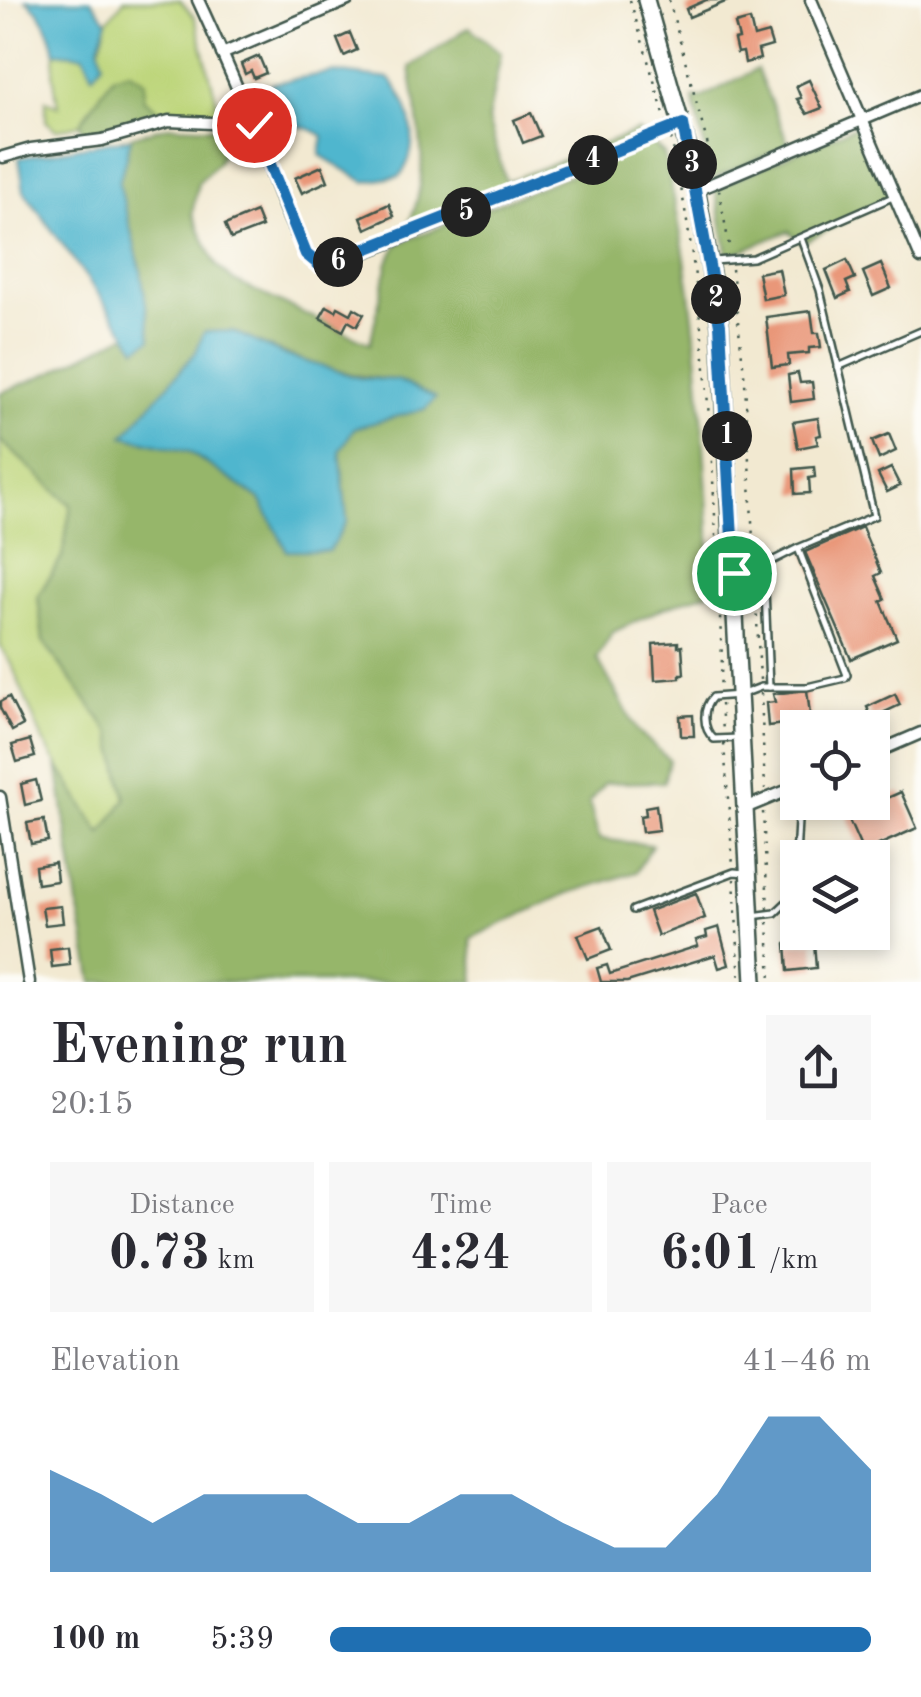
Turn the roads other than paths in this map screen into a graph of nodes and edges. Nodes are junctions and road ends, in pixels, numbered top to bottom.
1 (198, 0) edge
2 (348, 0) edge
3 (646, 0) edge
4 (811, 0) edge
5 (222, 54) junction
6 (921, 95) edge
7 (862, 119) junction
8 (254, 125) junction
9 (676, 127) junction
10 (3, 157) dead end
11 (698, 190) junction
12 (895, 196) junction
13 (801, 238) junction
14 (921, 258) edge
15 (711, 262) junction
16 (921, 331) edge
17 (838, 367) junction
18 (798, 548) junction
19 (769, 687) junction
20 (740, 695) junction
21 (921, 733) edge
22 (742, 738) junction
23 (890, 746) edge
24 (780, 794) edge
25 (0, 797) edge
26 (745, 808) junction
27 (797, 820) edge
28 (741, 873) junction
29 (633, 910) dead end
30 (759, 915) junction
31 (29, 982) edge
32 (754, 982) edge

1 - 5 street
2 - 5 street
3 - 9 main road
4 - 7 street
5 - 8 street
6 - 7 street
7 - 11 street
7 - 12 street
8 - 9 street
8 - 10 street
9 - 11 main road
11 - 15 main road
12 - 13 lane
12 - 14 street
13 - 15 lane
13 - 17 lane
15 - 20 main road
16 - 17 lane
17 - 18 lane
18 - 19 lane
18 - 19 lane
19 - 20 lane
20 - 22 main road
20 - 22 lane
21 - 23 street
22 - 26 main road
24 - 26 street
25 - 31 street
26 - 28 main road
27 - 30 lane
28 - 29 lane
28 - 30 main road
30 - 32 main road

